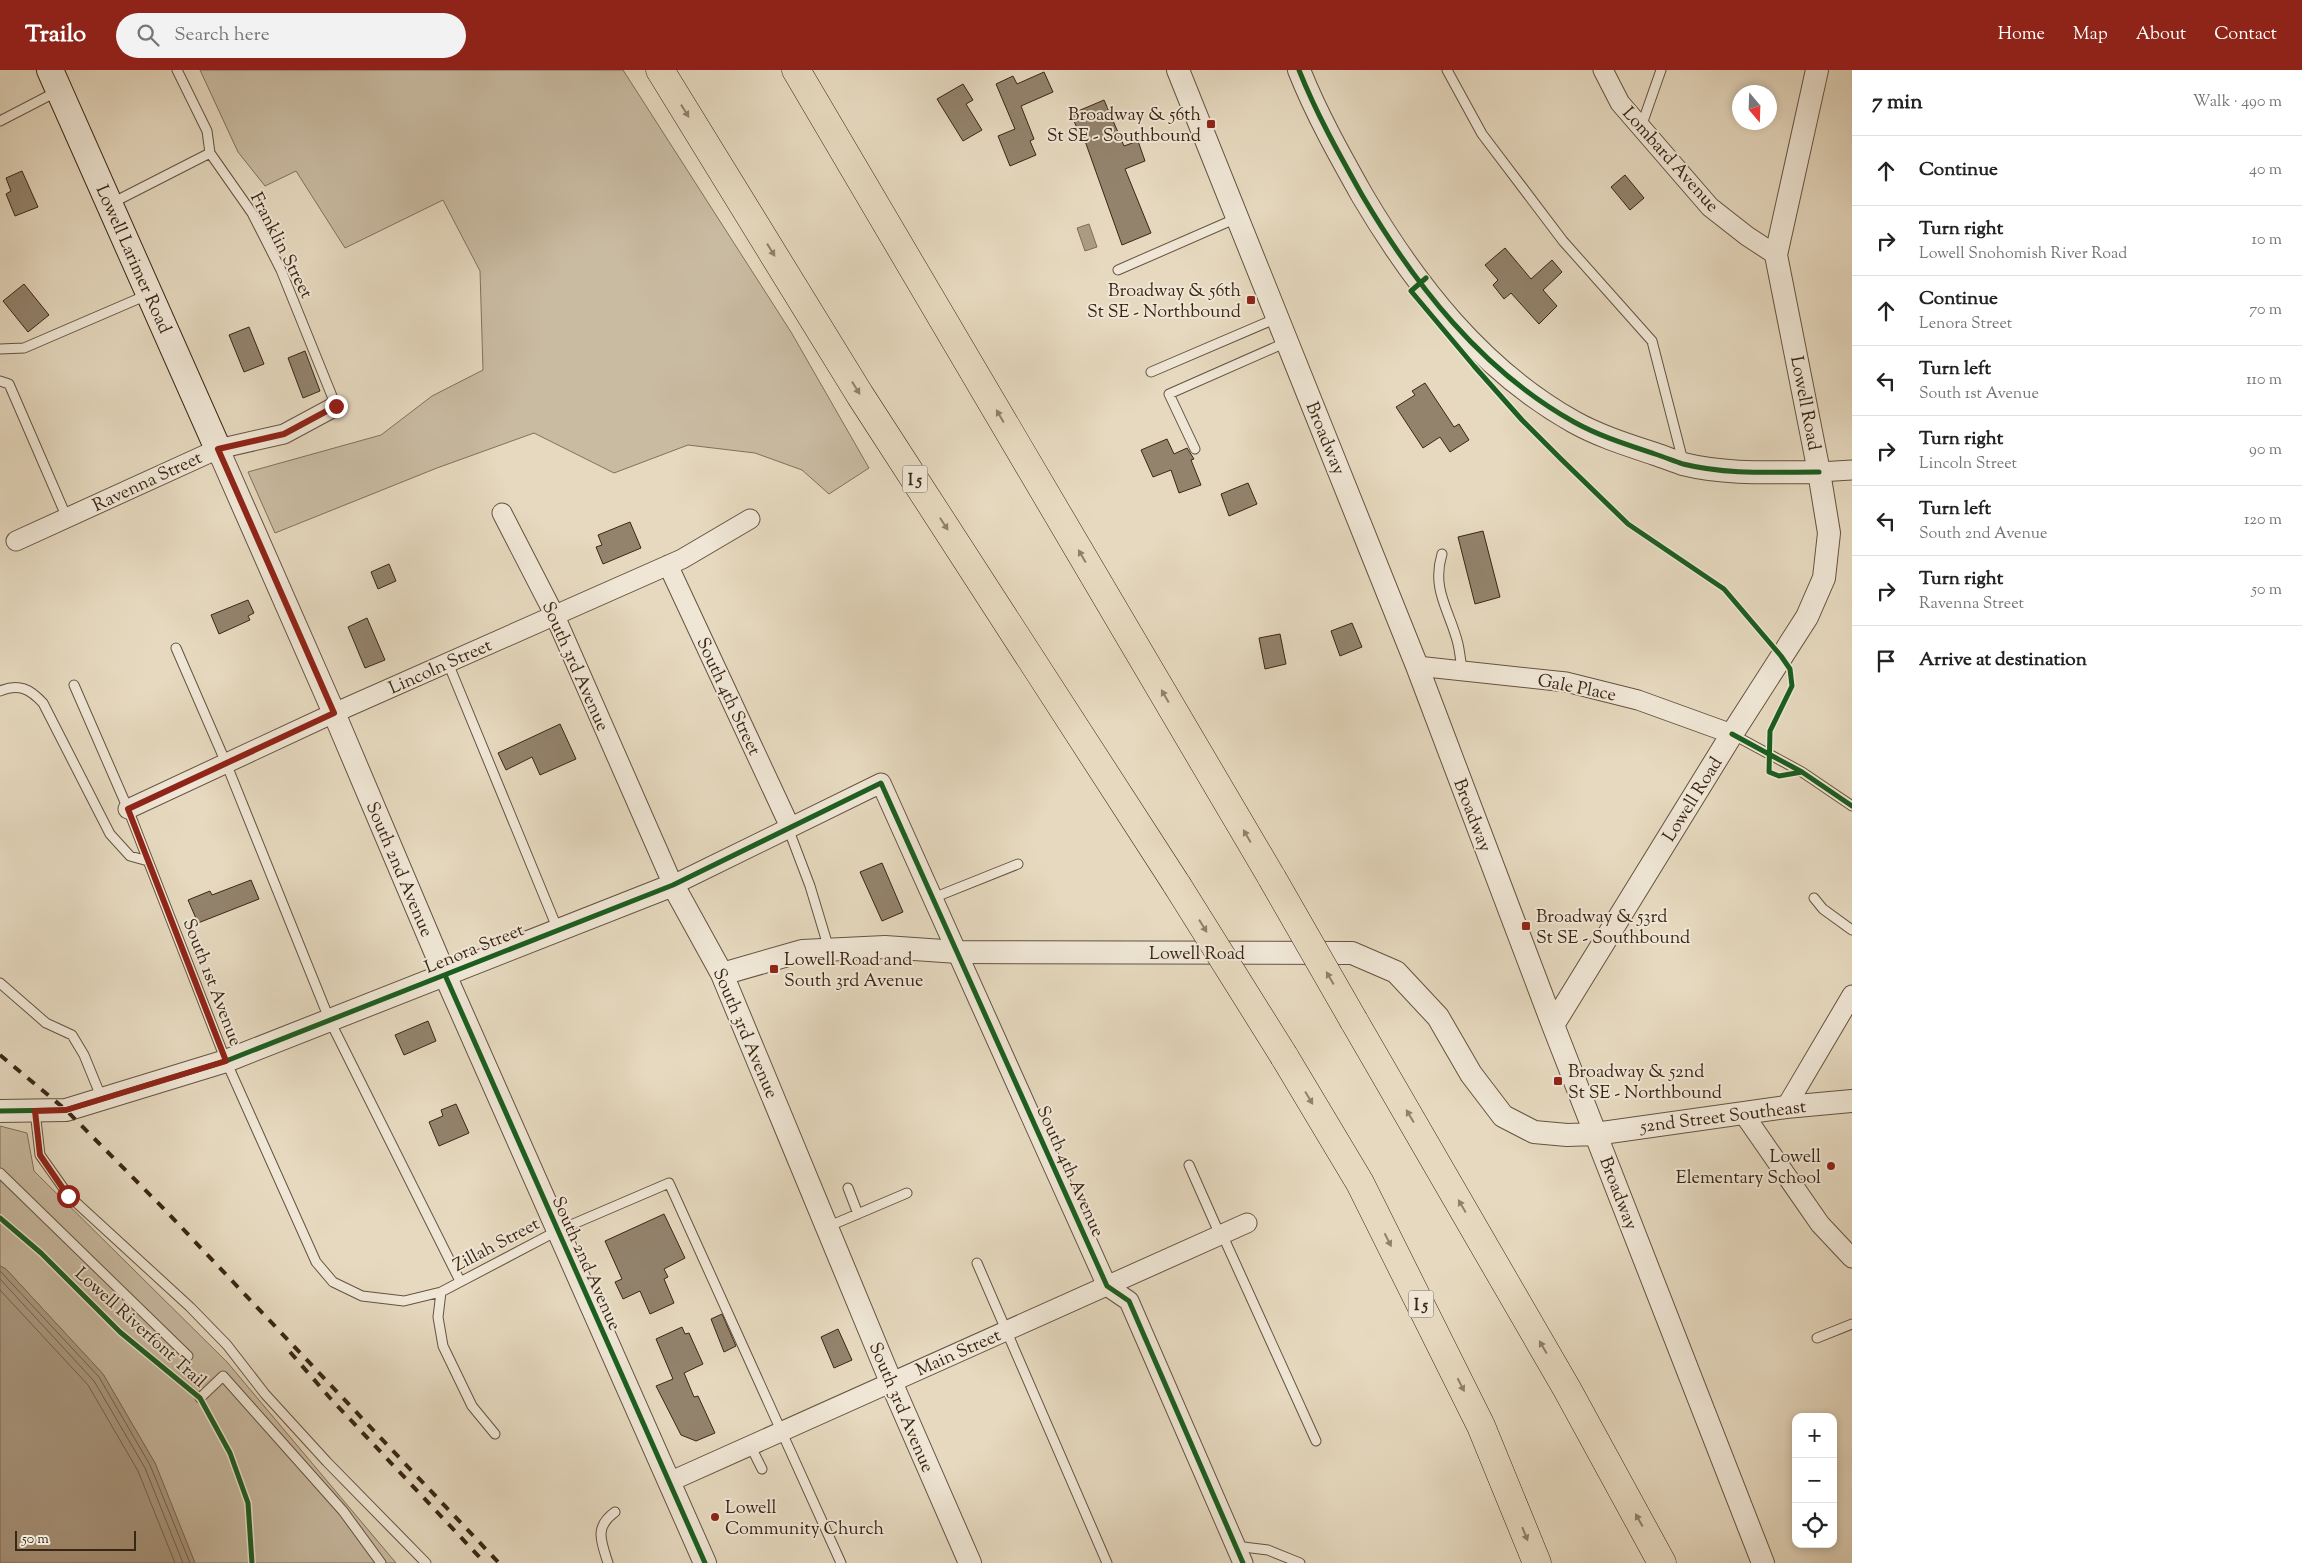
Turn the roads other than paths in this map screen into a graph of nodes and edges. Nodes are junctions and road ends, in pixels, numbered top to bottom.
1 (177, 70) edge
2 (660, 70) edge
3 (796, 70) edge
4 (1178, 70) edge
5 (1298, 70) edge
6 (1448, 70) edge
7 (1603, 70) edge
8 (1660, 70) edge
9 (1816, 70) edge
10 (54, 81) edge
11 (0, 122) edge
12 (1641, 127) junction
13 (210, 153) junction
14 (109, 204) junction
15 (1237, 218) junction
16 (1776, 255) junction
17 (1118, 270) dead end
18 (149, 294) junction
19 (1277, 318) junction
20 (1287, 342) junction
21 (0, 349) edge
22 (1151, 372) dead end
23 (0, 381) edge
24 (336, 406) joint
25 (218, 449) junction
26 (1195, 450) dead end
27 (1683, 464) junction
28 (1852, 470) edge
29 (1819, 472) junction
30 (502, 513) dead end
31 (67, 518) junction
32 (750, 519) dead end
33 (16, 541) dead end
34 (1442, 554) dead end
35 (668, 565) junction
36 (555, 616) junction
37 (176, 648) dead end
38 (448, 663) junction
39 (1417, 666) junction
40 (1462, 671) junction
41 (74, 685) dead end
42 (0, 691) edge
43 (334, 713) junction
44 (1732, 734) junction
45 (226, 764) junction
46 (881, 783) joint
47 (1852, 806) edge
48 (128, 809) junction
49 (789, 828) junction
50 (148, 861) junction
51 (1018, 864) dead end
52 (673, 884) junction
53 (933, 898) junction
54 (1814, 898) dead end
55 (558, 930) junction
56 (1852, 930) edge
57 (829, 949) junction
58 (958, 952) junction
59 (722, 974) junction
60 (445, 975) junction
61 (0, 983) edge
62 (1852, 995) edge
63 (330, 1021) junction
64 (1553, 1024) junction
65 (226, 1061) junction
66 (102, 1100) junction
67 (1852, 1101) edge
68 (1786, 1107) junction
69 (0, 1111) edge
70 (35, 1111) junction
71 (1743, 1113) junction
72 (1595, 1134) junction
73 (1189, 1165) dead end
74 (0, 1173) edge
75 (848, 1188) dead end
76 (907, 1193) dead end
77 (858, 1214) junction
78 (1247, 1223) dead end
79 (827, 1227) junction
80 (557, 1231) junction
81 (1221, 1235) junction
82 (1852, 1258) edge
83 (977, 1263) dead end
84 (460, 1281) junction
85 (1107, 1286) junction
86 (441, 1292) junction
87 (362, 1296) joint
88 (1852, 1324) edge
89 (1005, 1331) junction
90 (1817, 1338) dead end
91 (188, 1356) dead end
92 (891, 1382) junction
93 (200, 1398) dead end
94 (782, 1431) junction
95 (495, 1434) dead end
96 (1316, 1441) dead end
97 (750, 1445) junction
98 (762, 1469) dead end
99 (669, 1482) junction
100 (615, 1512) dead end
101 (1235, 1546) junction
102 (702, 1562) edge
103 (381, 1563) edge
104 (426, 1563) edge
105 (608, 1563) edge
106 (841, 1563) edge
107 (970, 1563) edge
108 (1107, 1563) edge
109 (1243, 1563) edge
110 (1300, 1563) edge
111 (1537, 1563) edge
112 (1662, 1563) edge
113 (1763, 1563) edge

1 - 13 lane
2 -> 111 highway, I 5, bridge
112 -> 3 highway, bridge
4 - 15 street, Broadway
5 - 27 street
6 - 27 lane
7 - 12 street, Lombard Avenue
8 - 12 lane
9 - 16 street, Lowell Road
10 - 11 lane
10 - 14 main road, Lowell Larimer Road
12 - 16 street, Lombard Avenue
13 - 14 lane
13 - 24 lane, Franklin Street
14 - 18 main road, Lowell Larimer Road
15 - 17 lane
15 - 19 street, Broadway
16 - 29 street, Lowell Road
18 - 21 lane
18 - 25 main road, Lowell Larimer Road
19 - 20 street, Broadway
19 - 22 lane
20 - 26 lane
20 - 39 street, Broadway
23 - 31 lane
24 - 25 street, Ravenna Street
25 - 31 street, Ravenna Street
25 - 43 street, South 2nd Avenue
27 - 29 street
28 - 29 street
29 - 44 street, Lowell Road
30 - 36 street, South 3rd Avenue
31 - 33 street, Ravenna Street
32 - 35 street, Lincoln Street
34 - 40 lane
35 - 36 street, Lincoln Street
35 - 49 street, South 4th Street
36 - 38 street, Lincoln Street
36 - 52 street, South 3rd Avenue
37 - 45 lane
38 - 43 street, Lincoln Street
38 - 55 lane
39 - 40 street, Gale Place
39 - 64 street, Broadway
40 - 44 street, Gale Place
41 - 48 lane, South 1st Avenue
42 - 50 lane
43 - 45 street, Lincoln Street
43 - 60 street, South 2nd Avenue
44 - 47 lane
44 - 64 street, Lowell Road
45 - 48 street, Lincoln Street
45 - 63 lane
46 - 49 street, Lenora Street
46 - 53 street, South 4th Avenue
48 - 50 lane, South 1st Avenue
49 - 52 street, Lenora Street
49 - 57 lane
50 - 65 lane, South 1st Avenue
51 - 53 lane
52 - 55 street, Lenora Street
52 - 59 street, South 3rd Avenue
53 - 58 street, South 4th Avenue
54 - 56 lane
55 - 60 street, Lenora Street
57 - 58 street, Lowell Road
57 - 59 street, Lowell Road
58 - 72 street, Lowell Road
58 - 85 street, South 4th Avenue
59 - 79 street, South 3rd Avenue
60 - 63 street, Lenora Street
60 - 80 street, South 2nd Avenue
61 - 66 lane
62 - 68 street
63 - 65 street, Lenora Street
63 - 84 lane
64 - 72 street, Broadway
65 - 66 street, Lenora Street
65 - 87 lane, South 1st Avenue
66 - 70 street, Lenora Street
67 - 68 street, 52nd Street Southeast
68 - 71 street, 52nd Street Southeast
69 - 70 street, Lenora Street
70 - 104 lane
71 - 72 street, 52nd Street Southeast
71 - 82 street
72 - 113 street, Broadway
73 - 81 lane
74 - 91 lane
75 - 77 lane
76 - 77 lane
77 - 79 lane
78 - 81 street, Main Street
79 - 92 street, South 3rd Avenue
80 - 84 lane, Zillah Street
80 - 94 lane, Zillah Street
80 - 99 street, South 2nd Avenue
81 - 85 street, Main Street
81 - 96 lane
83 - 89 lane
84 - 86 lane, Zillah Street
85 - 89 street, Main Street
85 - 101 street
86 - 87 lane, Zillah Street
86 - 95 lane
88 - 90 lane
89 - 92 street, Main Street
89 - 108 lane
92 - 94 street, Main Street
92 - 107 street, South 3rd Avenue
93 - 103 lane
94 - 97 street, Main Street
94 - 106 lane
97 - 98 lane
97 - 99 street, Main Street
99 - 102 street, South 2nd Avenue
100 - 105 lane
101 - 109 street
101 - 110 lane

